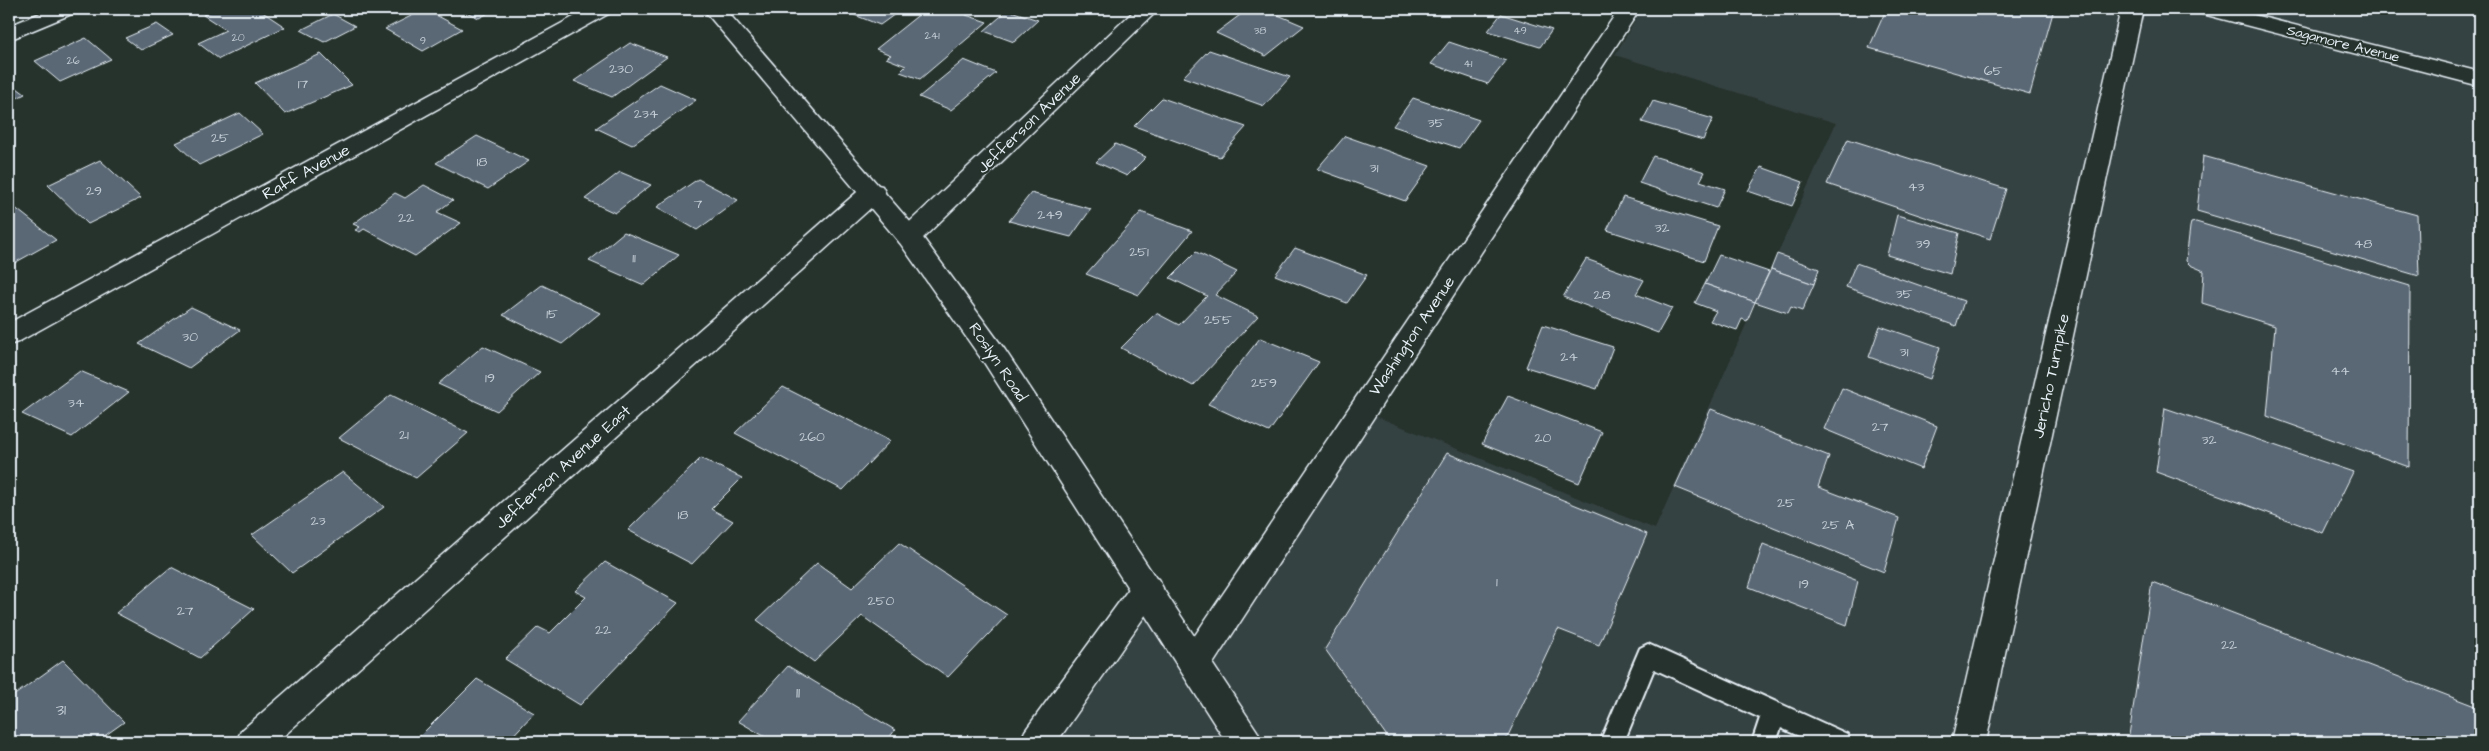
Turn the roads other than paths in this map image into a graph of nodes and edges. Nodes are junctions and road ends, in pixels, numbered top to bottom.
1 (67, 9) edge
2 (603, 9) edge
3 (714, 9) edge
4 (1148, 9) edge
5 (1629, 9) edge
6 (2132, 9) edge
7 (2206, 9) edge
8 (9, 34) edge
9 (2480, 79) edge
10 (873, 192) junction
11 (909, 237) junction
12 (9, 335) edge
13 (1147, 588) junction
14 (1195, 664) junction
15 (1774, 713) junction
16 (253, 742) edge
17 (1037, 742) edge
18 (1245, 742) edge
19 (1612, 742) edge
20 (1764, 742) edge
21 (1838, 742) edge
22 (1970, 742) edge

1 - 8 street
2 - 12 street, Raff Avenue
3 - 10 street, Roslyn Road
4 - 11 street, Jefferson Avenue
5 - 14 street, Washington Avenue
6 - 22 street, Jericho Turnpike
7 - 9 street, Sagamore Avenue
10 - 11 street, Roslyn Road
10 - 16 street, Jefferson Avenue East
11 - 13 street, Roslyn Road
13 - 14 street, Roslyn Road
13 - 17 street
14 - 18 street, Roslyn Road
15 - 19 lane
15 - 20 lane
15 - 21 lane

